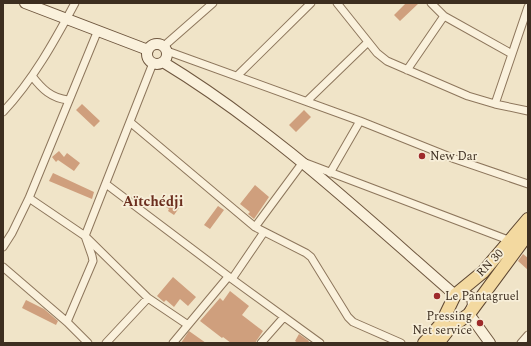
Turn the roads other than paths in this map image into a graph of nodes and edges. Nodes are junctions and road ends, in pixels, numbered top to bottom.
1 (25, 3) edge
2 (75, 3) edge
3 (214, 3) edge
4 (311, 3) edge
5 (337, 3) edge
6 (431, 3) edge
7 (528, 7) edge
8 (444, 16) junction
9 (67, 18) junction
10 (98, 30) junction
11 (368, 42) junction
12 (166, 49) junction
13 (148, 50) junction
14 (512, 54) junction
15 (158, 63) junction
16 (407, 70) junction
17 (32, 76) junction
18 (237, 76) junction
19 (68, 100) junction
20 (307, 101) junction
21 (495, 104) junction
22 (528, 111) edge
23 (3, 112) edge
24 (360, 121) junction
25 (130, 122) junction
26 (303, 162) junction
27 (330, 173) junction
28 (106, 184) junction
29 (528, 184) edge
30 (29, 198) junction
31 (528, 219) edge
32 (255, 227) junction
33 (264, 232) junction
34 (528, 234) edge
35 (85, 236) junction
36 (511, 241) junction
37 (3, 247) edge
38 (3, 267) edge
39 (230, 278) junction
40 (455, 295) junction
41 (148, 298) junction
42 (469, 314) junction
43 (284, 317) junction
44 (67, 322) junction
45 (188, 326) junction
46 (528, 335) edge
47 (88, 343) edge
48 (106, 343) edge
49 (173, 343) edge
50 (261, 343) edge
51 (320, 343) edge
52 (401, 343) edge
53 (424, 343) edge
54 (438, 343) edge
55 (490, 343) edge
56 (521, 343) edge

1 - 9 street
2 - 9 street
3 - 12 street
4 - 18 street
5 - 11 street
6 - 8 street
7 - 14 street
8 - 14 street
8 - 16 street
9 - 10 street
9 - 17 street
10 - 13 street
10 - 19 street
11 - 16 street
11 - 20 street
12 - 13 street
12 - 15 street
12 - 18 street
13 - 15 street
14 - 21 street
15 - 25 street
15 - 26 street
16 - 21 street
17 - 19 street
17 - 23 street
18 - 20 street
19 - 30 street
20 - 24 street
21 - 22 street
24 - 27 street
24 - 29 street
25 - 28 street
25 - 32 street
26 - 27 street
26 - 32 street
26 - 40 street
27 - 36 street
28 - 35 street
28 - 39 street
30 - 35 street
30 - 37 street
31 - 36 main road, RN 30 / RN 30
32 - 33 street
33 - 39 street
33 - 52 street
34 - 42 main road, RN 30
35 - 41 street
35 - 44 street
36 - 40 main road, RN 30 / RN 30
38 - 44 street
39 - 43 street
39 - 45 street
40 - 42 street
40 - 53 main road, RN 30 / RN 30
41 - 45 street
41 - 48 street
42 - 54 main road, RN 30
42 - 55 street
43 - 50 street
43 - 51 street
44 - 47 street
45 - 49 street
46 - 56 street

